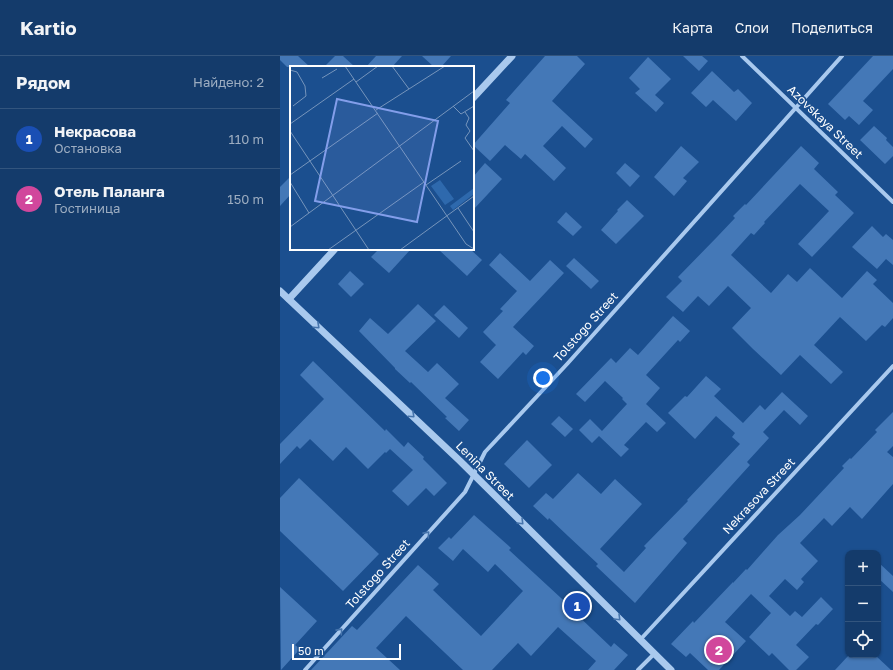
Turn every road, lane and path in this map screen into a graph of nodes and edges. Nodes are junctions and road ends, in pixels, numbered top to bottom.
1 (512, 56) edge
2 (742, 56) edge
3 (842, 56) edge
4 (474, 97) edge
5 (795, 107) junction
6 (893, 202) edge
7 (334, 250) edge
8 (280, 291) edge
9 (289, 299) junction
10 (893, 366) edge
11 (473, 475) junction
12 (640, 640) junction
13 (654, 654) junction
14 (305, 670) edge
15 (638, 670) edge
16 (671, 670) edge

1 - 4 street
2 - 5 street, Azovskaya Street
3 - 5 street, Tolstogo Street
5 - 6 street, Azovskaya Street
5 - 11 street, Tolstogo Street
7 - 9 street
8 - 9 street, Lenina Street
9 -> 11 street, Lenina Street
10 - 12 street, Nekrasova Street
11 -> 12 street, Lenina Street
14 -> 11 street, Tolstogo Street
12 - 13 street, Lenina Street
13 - 15 street
13 - 16 street, Lenina Street

